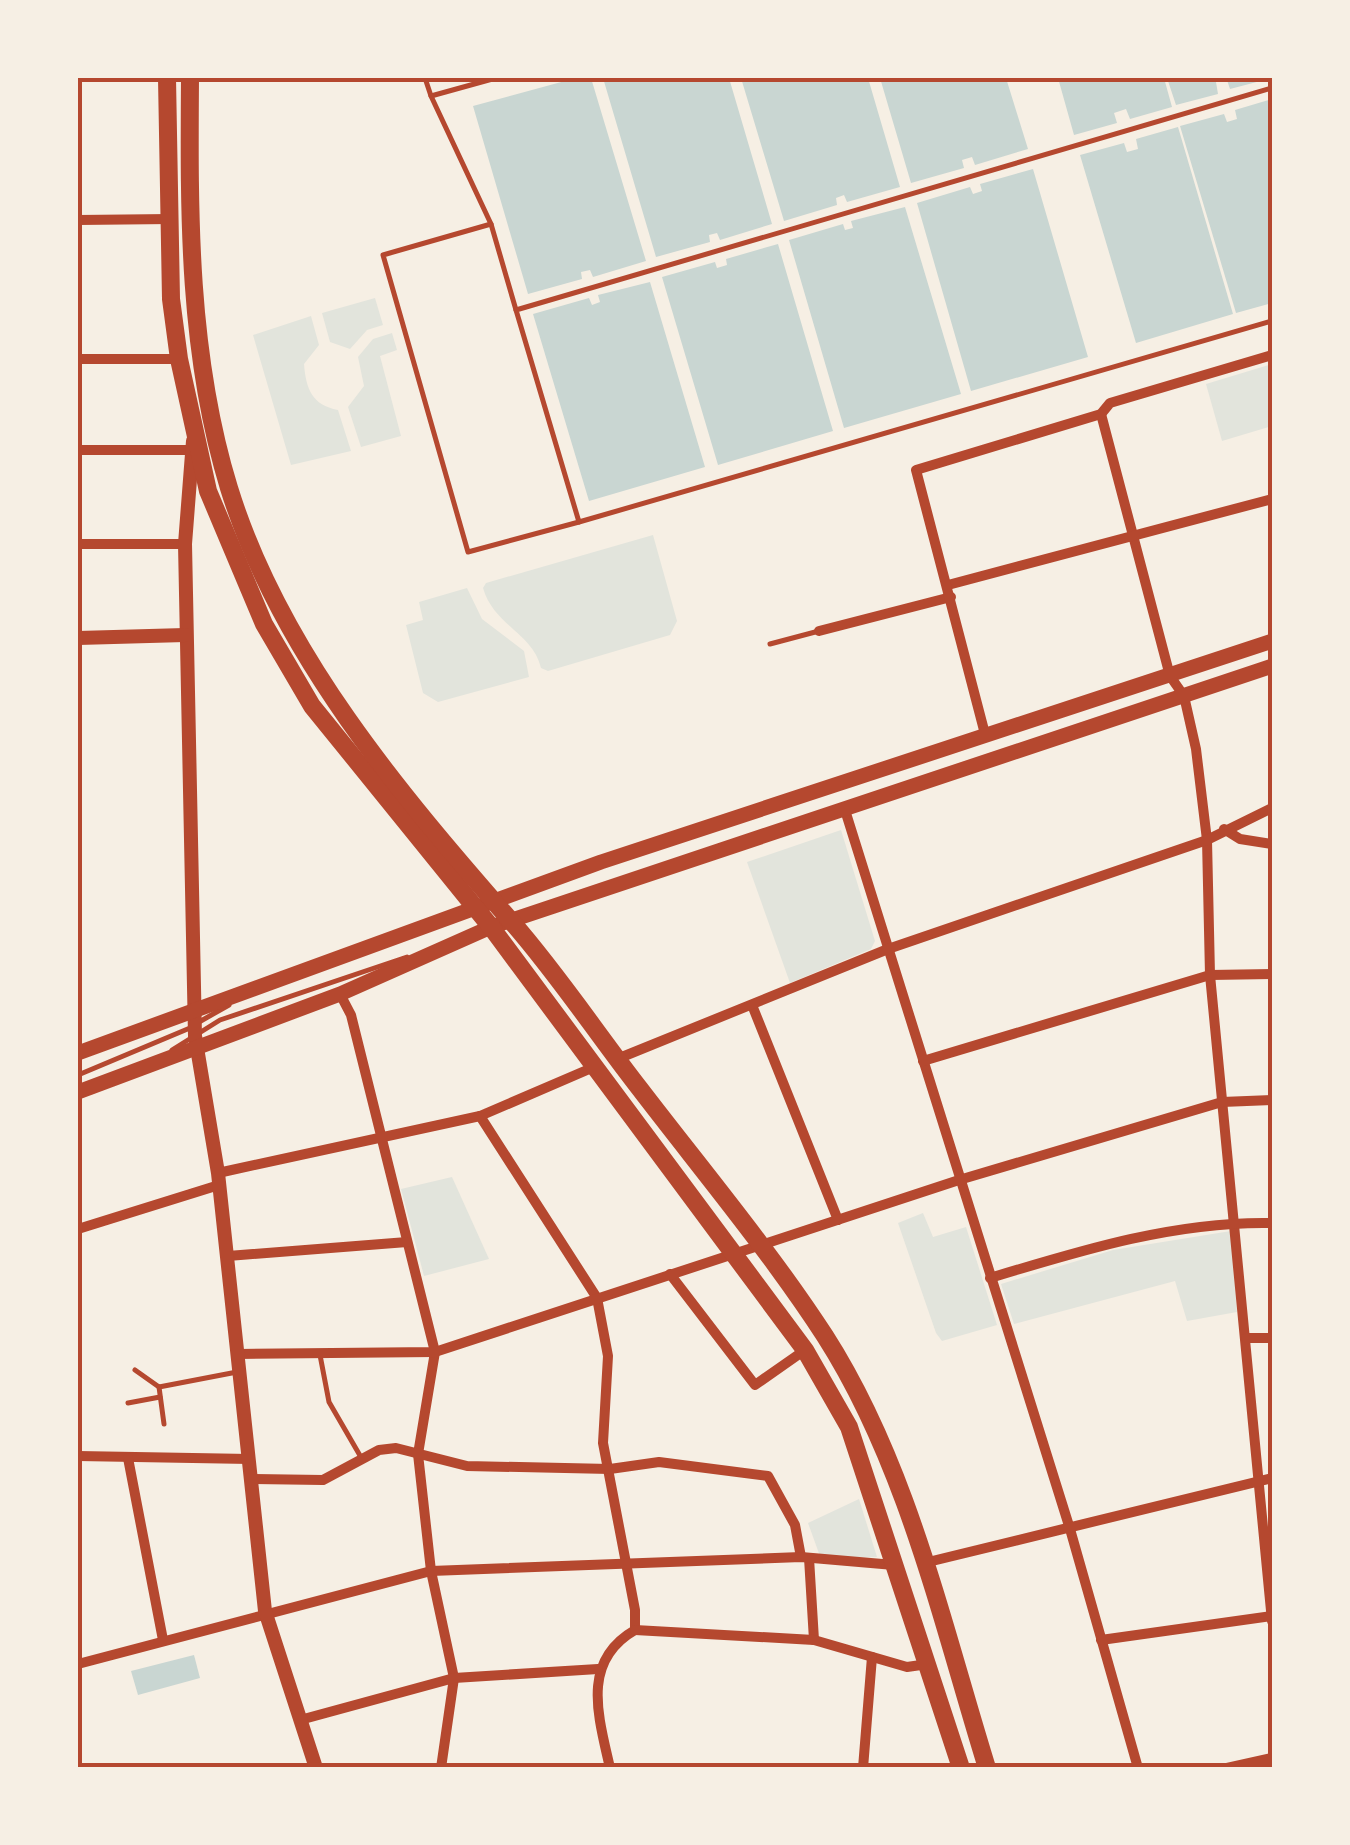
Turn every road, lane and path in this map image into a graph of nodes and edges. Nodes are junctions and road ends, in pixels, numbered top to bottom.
1 (167, 78) edge
2 (190, 78) edge
3 (426, 78) edge
4 (496, 78) edge
5 (1272, 88) edge
6 (432, 96) junction
7 (188, 218) junction
8 (78, 220) edge
9 (169, 220) junction
10 (491, 224) junction
11 (516, 310) junction
12 (1272, 321) edge
13 (1272, 356) edge
14 (78, 359) edge
15 (178, 359) junction
16 (1101, 414) junction
17 (214, 422) junction
18 (193, 441) junction
19 (78, 450) edge
20 (1272, 499) edge
21 (579, 522) junction
22 (1135, 539) junction
23 (78, 544) edge
24 (185, 544) junction
25 (949, 591) junction
26 (819, 632) joint
27 (186, 635) junction
28 (78, 638) edge
29 (1272, 641) edge
30 (770, 644) dead end
31 (1272, 666) edge
32 (1170, 676) junction
33 (1184, 696) junction
34 (984, 734) junction
35 (1272, 808) edge
36 (845, 810) junction
37 (1224, 829) junction
38 (1207, 840) junction
39 (1272, 844) edge
40 (483, 905) junction
41 (511, 921) junction
42 (490, 927) junction
43 (452, 942) junction
44 (888, 949) junction
45 (1272, 974) edge
46 (1210, 975) junction
47 (340, 994) junction
48 (752, 1005) junction
49 (196, 1029) junction
50 (82, 1049) edge
51 (616, 1059) junction
52 (923, 1060) junction
53 (594, 1068) junction
54 (78, 1074) edge
55 (78, 1092) edge
56 (1272, 1100) edge
57 (1222, 1102) junction
58 (480, 1116) junction
59 (379, 1137) junction
60 (218, 1179) junction
61 (959, 1180) junction
62 (838, 1220) junction
63 (1237, 1222) junction
64 (1272, 1223) edge
65 (78, 1229) edge
66 (407, 1242) junction
67 (760, 1246) junction
68 (735, 1252) junction
69 (228, 1256) junction
70 (670, 1274) junction
71 (990, 1278) junction
72 (597, 1298) junction
73 (1246, 1338) junction
74 (1272, 1338) edge
75 (804, 1350) junction
76 (435, 1352) junction
77 (320, 1353) junction
78 (238, 1354) junction
79 (135, 1370) dead end
80 (240, 1371) junction
81 (159, 1387) junction
82 (160, 1397) junction
83 (128, 1403) dead end
84 (164, 1424) dead end
85 (418, 1454) junction
86 (78, 1456) edge
87 (128, 1458) junction
88 (250, 1459) junction
89 (364, 1462) junction
90 (610, 1469) junction
91 (1272, 1478) edge
92 (253, 1479) junction
93 (1259, 1480) junction
94 (1070, 1529) junction
95 (805, 1558) junction
96 (923, 1563) junction
97 (895, 1565) junction
98 (628, 1566) junction
99 (431, 1571) junction
100 (266, 1611) junction
101 (1272, 1617) edge
102 (635, 1630) junction
103 (163, 1640) junction
104 (814, 1640) junction
105 (1101, 1640) junction
106 (872, 1657) junction
107 (78, 1664) edge
108 (928, 1664) junction
109 (598, 1669) junction
110 (454, 1678) junction
111 (300, 1720) junction
112 (1272, 1758) edge
113 (316, 1768) edge
114 (441, 1768) edge
115 (610, 1768) edge
116 (863, 1768) edge
117 (961, 1768) edge
118 (987, 1768) edge
119 (1138, 1768) edge
120 (1226, 1768) edge

1 - 9 main road
2 - 7 main road
3 - 6 lane
4 - 6 lane
5 - 11 lane
6 - 10 lane
7 - 9 street
7 - 17 main road
8 - 9 street
9 - 15 main road
10 - 11 lane
10 - 21 lane
11 - 21 lane
12 - 21 lane
13 - 16 street
14 - 15 street
15 - 18 main road
16 - 22 street
16 - 25 street
17 - 18 street
17 - 40 main road
18 - 19 street
18 - 24 street
18 - 40 main road
20 - 22 street
22 - 25 street
22 - 32 street
23 - 24 street
24 - 27 street
25 - 26 street
25 - 34 street
26 - 30 lane
27 - 28 street
27 - 49 street
29 - 32 main road
31 - 33 main road
32 - 33 street
32 - 34 main road
33 - 36 main road
33 - 38 street
34 - 40 main road
35 - 37 street
36 - 41 main road
36 - 44 street
37 - 38 street
37 - 39 street
38 - 44 street
38 - 46 street
40 - 41 main road
40 - 42 main road
40 - 49 main road
41 - 42 main road
41 - 51 main road
42 - 43 main road
42 - 53 main road
43 - 47 main road
43 - 49 lane
44 - 48 street
44 - 52 street
45 - 46 street
46 - 52 street
46 - 57 street
47 - 49 main road
47 - 59 street
48 - 51 street
48 - 62 street
49 - 50 main road
49 - 54 lane
49 - 55 main road
49 - 60 street
51 - 67 main road
52 - 61 street
53 - 58 street
53 - 68 main road
56 - 57 street
57 - 61 street
57 - 63 street
58 - 59 street
58 - 72 street
59 - 60 street
59 - 66 street
60 - 65 street
60 - 69 street
61 - 62 street
61 - 71 street
62 - 67 street
63 - 64 street
63 - 71 street
63 - 73 street
66 - 69 street
66 - 76 street
67 - 68 street
67 - 96 main road
68 - 70 street
68 - 75 main road
69 - 78 street
70 - 72 street
70 - 75 street
71 - 94 street
72 - 76 street
72 - 90 street
73 - 74 street
73 - 93 street
75 - 97 main road
76 - 77 street
76 - 85 street
77 - 78 street
77 - 89 lane
78 - 80 street
79 - 81 lane
80 - 81 lane
80 - 88 street
81 - 82 lane
82 - 83 lane
82 - 84 lane
85 - 89 street
85 - 90 street
85 - 99 street
86 - 87 street
87 - 88 street
87 - 103 street
88 - 92 street
89 - 92 street
90 - 95 street
90 - 98 street
91 - 93 street
92 - 100 street
93 - 94 street
93 - 101 street
94 - 96 street
94 - 105 street
95 - 97 street
95 - 98 street
95 - 104 street
96 - 118 main road
97 - 108 main road
98 - 99 street
98 - 102 street
99 - 100 street
99 - 110 street
100 - 103 street
100 - 111 street
101 - 105 street
102 - 104 street
102 - 109 street
103 - 107 street
104 - 106 street
105 - 119 street
106 - 108 street
106 - 116 street
108 - 117 main road
109 - 110 street
109 - 115 street
110 - 111 street
110 - 114 street
111 - 113 street
112 - 120 street

